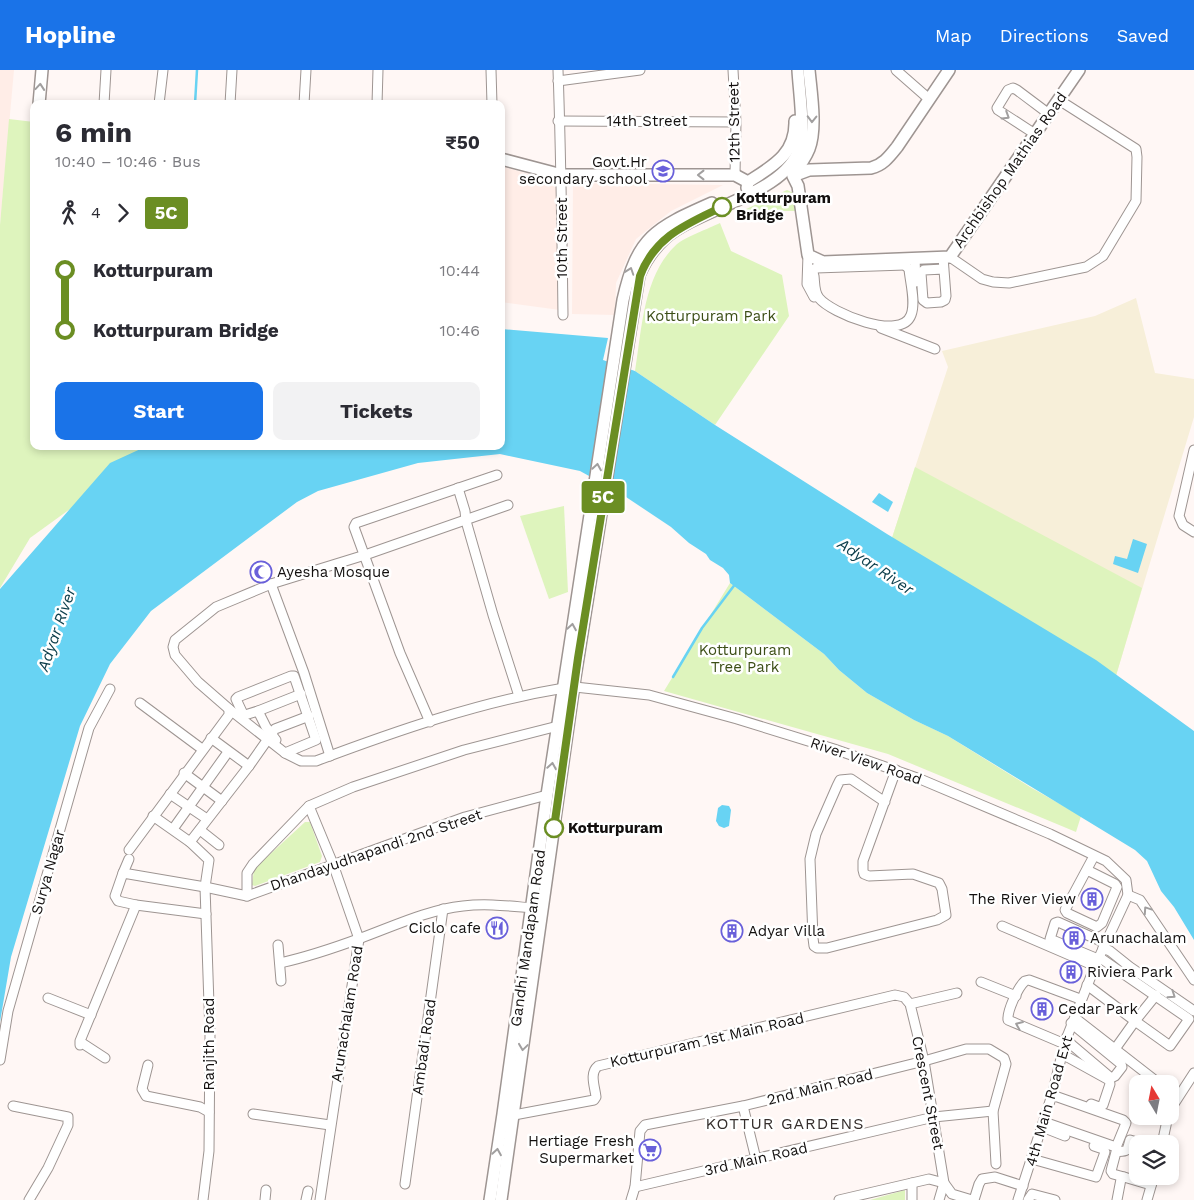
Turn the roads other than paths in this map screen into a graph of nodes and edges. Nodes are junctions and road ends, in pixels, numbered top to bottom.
1 (42, 70) edge
2 (106, 70) edge
3 (163, 70) edge
4 (232, 70) edge
5 (306, 70) edge
6 (378, 70) edge
7 (491, 70) edge
8 (558, 70) edge
9 (640, 70) edge
10 (733, 70) edge
11 (792, 70) edge
12 (798, 70) edge
13 (809, 70) edge
14 (896, 70) edge
15 (949, 70) edge
16 (1079, 70) edge
17 (558, 81) junction
18 (929, 99) junction
19 (39, 100) edge
20 (104, 100) edge
21 (159, 100) edge
22 (230, 100) edge
23 (304, 100) edge
24 (377, 100) edge
25 (492, 100) edge
26 (1059, 100) junction
27 (1049, 114) junction
28 (558, 121) junction
29 (736, 122) junction
30 (1035, 134) junction
31 (505, 160) edge
32 (562, 175) junction
33 (735, 175) junction
34 (793, 176) junction
35 (749, 188) junction
36 (808, 255) junction
37 (908, 261) junction
38 (946, 261) junction
39 (810, 272) junction
40 (917, 297) dead end
41 (563, 315) dead end
42 (935, 349) dead end
43 (1194, 450) edge
44 (497, 475) dead end
45 (458, 488) junction
46 (508, 505) dead end
47 (466, 521) junction
48 (1194, 532) edge
49 (365, 555) junction
50 (272, 584) junction
51 (570, 682) junction
52 (110, 689) dead end
53 (302, 694) junction
54 (519, 696) junction
55 (140, 703) dead end
56 (229, 709) junction
57 (258, 711) junction
58 (309, 716) junction
59 (430, 722) junction
60 (558, 726) junction
61 (211, 738) junction
62 (270, 738) junction
63 (202, 749) junction
64 (228, 752) junction
65 (287, 752) junction
66 (330, 756) junction
67 (249, 766) junction
68 (896, 770) junction
69 (184, 773) junction
70 (203, 788) junction
71 (170, 794) junction
72 (547, 795) junction
73 (222, 801) junction
74 (885, 802) junction
75 (189, 806) junction
76 (309, 806) junction
77 (153, 816) junction
78 (207, 818) junction
79 (173, 829) junction
80 (200, 830) junction
81 (190, 842) junction
82 (219, 844) dead end
83 (1094, 856) junction
84 (332, 864) junction
85 (1087, 870) junction
86 (123, 873) junction
87 (205, 887) junction
88 (1128, 894) junction
89 (246, 896) junction
90 (136, 905) junction
91 (532, 908) junction
92 (443, 909) junction
93 (206, 914) junction
94 (1002, 926) dead end
95 (359, 939) junction
96 (278, 945) dead end
97 (1100, 954) junction
98 (280, 963) junction
99 (1194, 980) edge
100 (281, 981) dead end
101 (981, 982) dead end
102 (1087, 985) junction
103 (956, 992) dead end
104 (1156, 995) junction
105 (1016, 996) junction
106 (48, 998) dead end
107 (1080, 999) junction
108 (910, 1004) junction
109 (1194, 1011) edge
110 (91, 1015) junction
111 (1073, 1021) junction
112 (1135, 1021) junction
113 (1066, 1040) junction
114 (1114, 1049) junction
115 (1062, 1054) junction
116 (105, 1058) dead end
117 (0, 1060) edge
118 (924, 1061) junction
119 (148, 1065) dead end
120 (1194, 1073) edge
121 (1148, 1075) edge
122 (1052, 1093) junction
123 (1179, 1096) edge
124 (13, 1106) dead end
125 (743, 1106) junction
126 (992, 1111) junction
127 (209, 1112) junction
128 (254, 1114) dead end
129 (509, 1114) junction
130 (934, 1117) junction
131 (330, 1125) junction
132 (1043, 1125) junction
133 (1129, 1144) edge
134 (756, 1158) junction
135 (1032, 1159) junction
136 (996, 1164) dead end
137 (1124, 1177) junction
138 (1129, 1178) edge
139 (912, 1183) junction
140 (944, 1183) junction
141 (405, 1184) dead end
142 (1151, 1185) edge
143 (635, 1186) junction
144 (1023, 1186) junction
145 (266, 1190) dead end
146 (29, 1200) edge
147 (203, 1200) edge
148 (265, 1200) edge
149 (320, 1200) edge
150 (490, 1200) edge
151 (502, 1200) edge
152 (631, 1200) edge
153 (839, 1200) edge
154 (912, 1200) edge
155 (939, 1200) edge
156 (973, 1200) edge
157 (1018, 1200) edge
158 (1028, 1200) edge
159 (1055, 1200) edge
160 (1117, 1200) edge
161 (1147, 1200) edge

19 -> 1 main road
2 - 20 street
3 - 21 street
4 - 22 street
5 - 23 street
6 - 24 street
7 - 25 street
8 - 17 street, 10th Street
9 - 17 street
10 - 29 street, 12th Street
11 - 35 main road
12 - 35 main road
13 -> 34 main road
14 - 18 street
15 - 18 main road
16 - 26 main road, Archbishop Mathias Road
17 - 28 street, 10th Street
18 - 34 main road
26 - 27 main road, Archbishop Mathias Road
26 - 38 street
27 - 30 main road, Archbishop Mathias Road
27 -> 30 street
28 - 29 street, 14th Street
28 - 32 street, 10th Street
29 - 33 street, 12th Street
30 - 38 main road, Archbishop Mathias Road
31 - 32 main road
33 -> 32 main road
32 - 41 street, 10th Street
33 - 35 main road
34 - 35 main road
34 - 36 main road
35 - 51 main road
36 - 37 main road, Archbishop Mathias Road
36 - 39 street
37 - 38 main road, Archbishop Mathias Road
37 - 39 street
37 - 39 street
37 - 40 street
39 - 42 street
43 - 48 street
44 - 45 street
45 - 47 street
45 - 49 street
46 - 47 street
47 - 49 street
47 - 54 street
49 - 50 street
49 - 59 street
50 - 56 street, River View Road
50 - 66 street
51 - 54 street, River View Road
51 - 60 main road, Gandhi Mandapam Road
51 - 68 street, River View Road
51 -> 129 main road, Gandhi Mandapam Road
52 - 117 street, Surya Nagar
53 - 57 street
53 - 57 street
53 - 58 street
54 - 59 street, River View Road
55 - 63 street
56 - 61 street
56 - 62 street, River View Road
57 - 62 street
58 - 62 street
58 - 65 street
59 - 66 street, River View Road
72 -> 60 main road, Gandhi Mandapam Road
60 - 76 street
61 - 63 street
61 - 64 street
62 - 65 street, River View Road
62 - 67 street
63 - 69 street
64 - 67 street
64 - 70 street
65 - 66 street, River View Road
67 - 73 street
68 - 74 street
68 - 83 street, River View Road
69 - 70 street
69 - 71 street
70 - 73 street
70 - 75 street
71 - 75 street
71 - 77 street
72 - 84 street, Dhandayudhapandi 2nd Street
72 - 91 main road, Gandhi Mandapam Road
73 - 78 street
74 - 74 street
75 - 78 street
75 - 79 street
76 - 84 street, Arunachalam Road
76 - 89 street
77 - 79 street
77 - 86 street
78 - 80 street
79 - 81 street
80 - 81 street
80 - 82 street
81 - 87 street, Ranjith Road
83 - 85 street
83 - 88 street, River View Road
84 - 89 street, Dhandayudhapandi 2nd Street
84 - 95 street, Arunachalam Road
85 - 85 street
86 - 87 street
86 - 90 street
87 - 89 street
87 - 93 street, Ranjith Road
88 - 97 street, 4th Main Road Ext
99 -> 88 street
90 - 93 street
90 - 110 street
91 - 92 street
91 - 129 main road, Gandhi Mandapam Road
92 - 95 street
92 - 141 street, Ambadi Road
93 - 127 street, Ranjith Road
94 - 97 street
95 - 98 street
95 - 131 street, Arunachalam Road
96 - 98 street
97 - 97 street
97 - 102 street, 4th Main Road Ext
97 - 104 street
97 -> 109 street
98 - 100 street
101 - 105 street
102 - 107 street, 4th Main Road Ext
102 - 112 street
103 - 108 street
104 - 112 street
104 - 112 street
105 - 107 street
113 -> 105 street
106 - 110 street
107 - 111 street, 4th Main Road Ext
108 - 118 street, Crescent Street
108 - 129 street, Kotturpuram 1st Main Road
110 - 116 street
111 - 113 street, 4th Main Road Ext
111 - 113 street
111 - 114 street
112 - 114 street
113 - 115 street, 4th Main Road Ext
114 - 121 street
115 - 122 street, 4th Main Road Ext
115 - 122 street
118 - 125 street, 2nd Main Road
118 - 126 street, 2nd Main Road
118 - 130 street, Crescent Street
119 - 127 street
120 - 123 street
122 - 132 street, 4th Main Road Ext
122 - 132 street
124 - 146 street
125 - 134 street
125 - 143 street, 2nd Main Road
126 - 130 street, 3rd Main Road
126 - 136 street
127 - 147 street, Ranjith Road
128 - 131 street
150 -> 129 main road, Gandhi Mandapam Road
129 - 151 main road, Gandhi Mandapam Road
130 - 134 street, 3rd Main Road
130 - 140 street, Crescent Street
131 - 149 street, Arunachalam Road
132 - 135 street, 4th Main Road Ext
132 - 135 street
133 - 137 street
134 - 143 street, 3rd Main Road
135 - 144 street, 4th Main Road Ext
137 - 138 street
137 - 160 street
139 - 140 street
139 - 153 street
139 - 154 street
140 - 155 street
140 - 156 street
142 - 161 street
143 - 152 street, 2nd Main Road
144 - 156 street
144 - 157 street, 4th Main Road Ext
145 - 148 street
158 - 159 street

